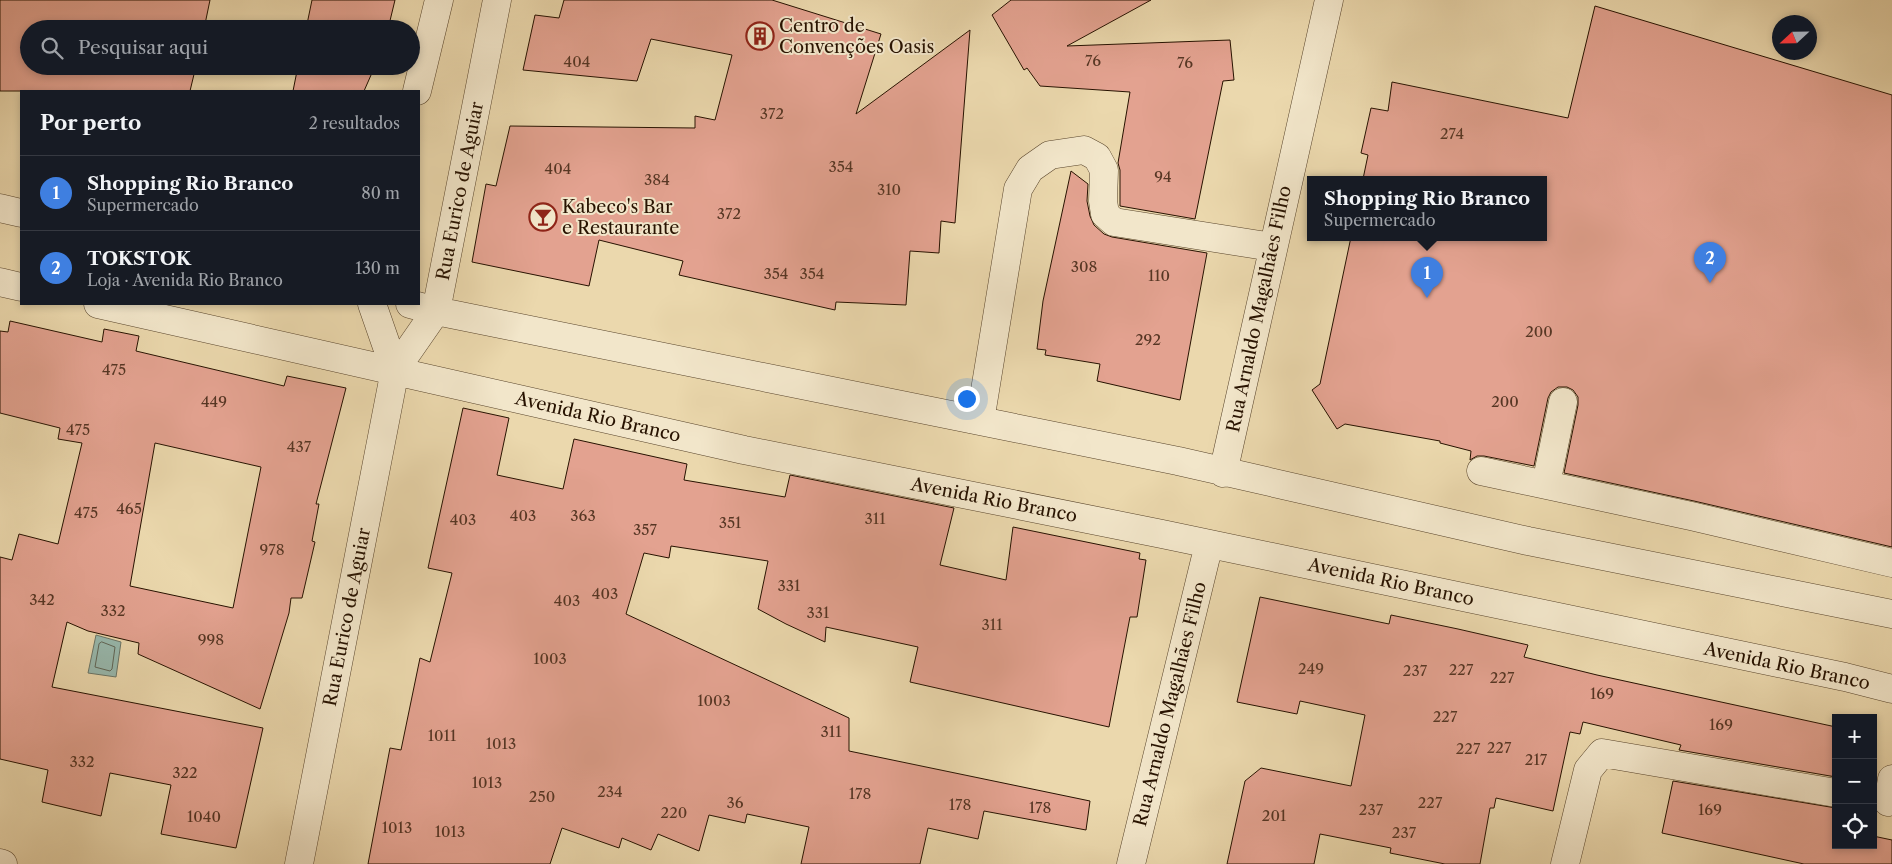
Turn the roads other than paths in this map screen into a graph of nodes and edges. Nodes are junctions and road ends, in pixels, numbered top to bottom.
1 (439, 0) edge
2 (497, 0) edge
3 (1329, 0) edge
4 (417, 90) edge
5 (0, 208) edge
6 (20, 213) edge
7 (1272, 247) junction
8 (0, 282) edge
9 (20, 287) edge
10 (102, 305) edge
11 (372, 305) edge
12 (414, 305) edge
13 (436, 311) junction
14 (395, 370) junction
15 (1563, 402) dead end
16 (980, 421) junction
17 (1482, 471) dead end
18 (1223, 472) junction
19 (1546, 484) junction
20 (1209, 544) junction
21 (1892, 563) edge
22 (1892, 614) edge
23 (1892, 689) edge
24 (1832, 792) edge
25 (299, 864) edge
26 (1130, 864) edge
27 (1565, 864) edge

1 - 4 street
2 - 13 street, Rua Eurico de Aguiar
3 - 7 street, Rua Arnaldo Magalhães Filho
5 - 6 street
7 - 16 street
7 - 18 street, Rua Arnaldo Magalhães Filho
8 - 9 street
10 - 14 street, Avenida Rio Branco
11 - 14 street
12 - 13 street
13 - 14 street, Rua Eurico de Aguiar
13 - 16 street
14 - 20 street, Avenida Rio Branco
14 - 25 street, Rua Eurico de Aguiar
15 - 19 street
16 - 18 street
17 - 19 street
18 - 22 street
19 - 21 street
20 - 23 street, Avenida Rio Branco
20 - 26 street, Rua Arnaldo Magalhães Filho
24 - 27 street

